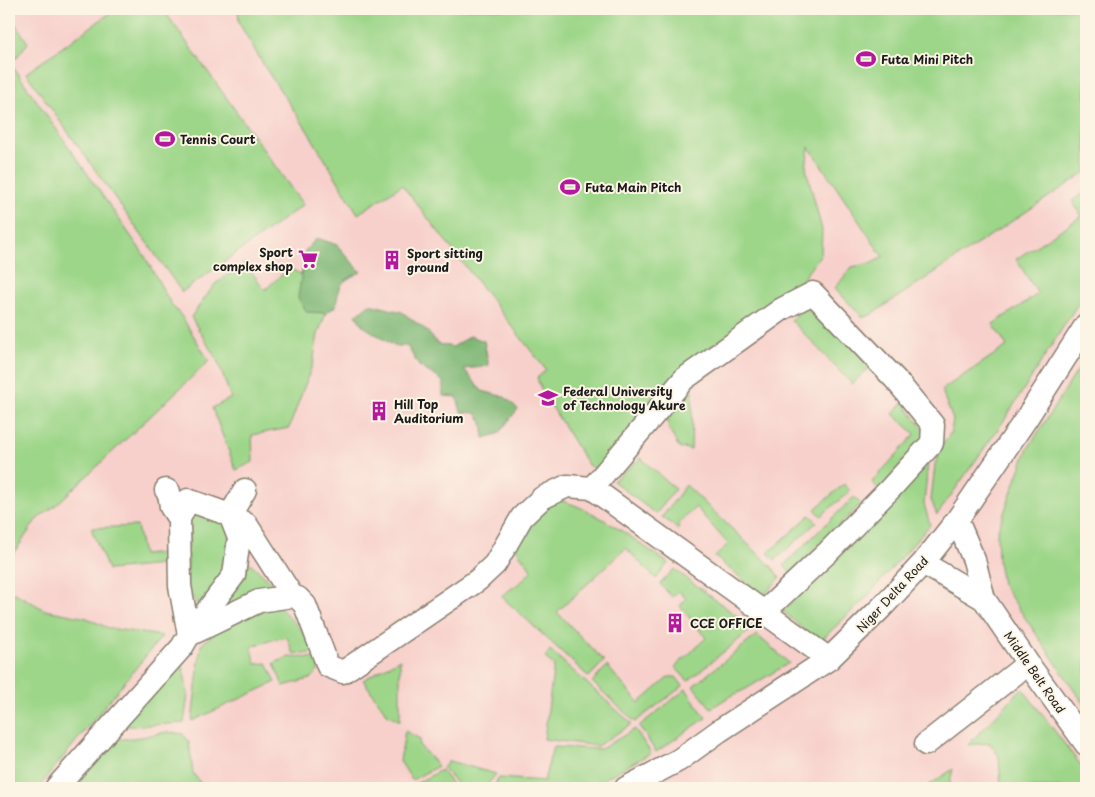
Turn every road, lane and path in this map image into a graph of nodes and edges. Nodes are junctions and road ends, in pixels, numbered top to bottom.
1 (1086, 325) edge
2 (592, 488) junction
3 (166, 490) dead end
4 (245, 490) dead end
5 (230, 515) junction
6 (179, 519) junction
7 (956, 520) junction
8 (924, 563) junction
9 (292, 596) junction
10 (984, 599) junction
11 (764, 612) junction
12 (189, 635) junction
13 (829, 659) junction
14 (1029, 665) junction
15 (926, 744) dead end
16 (1086, 744) edge
17 (56, 788) edge
18 (626, 788) edge

1 - 7 street, Niger Delta Road
2 - 9 street
2 - 11 street
2 - 11 street
3 - 6 street
4 - 5 street
5 - 6 street
5 - 9 street
5 - 12 street
6 - 12 street
7 - 8 street, Niger Delta Road
7 - 10 street, Middle Belt Road
8 - 10 street, Middle Belt Road
8 - 13 street, Niger Delta Road
9 - 12 street
10 - 14 street, Middle Belt Road
11 - 13 street
12 - 17 street
13 - 18 street, Niger Delta Road
14 - 15 street
14 - 16 street, Middle Belt Road

